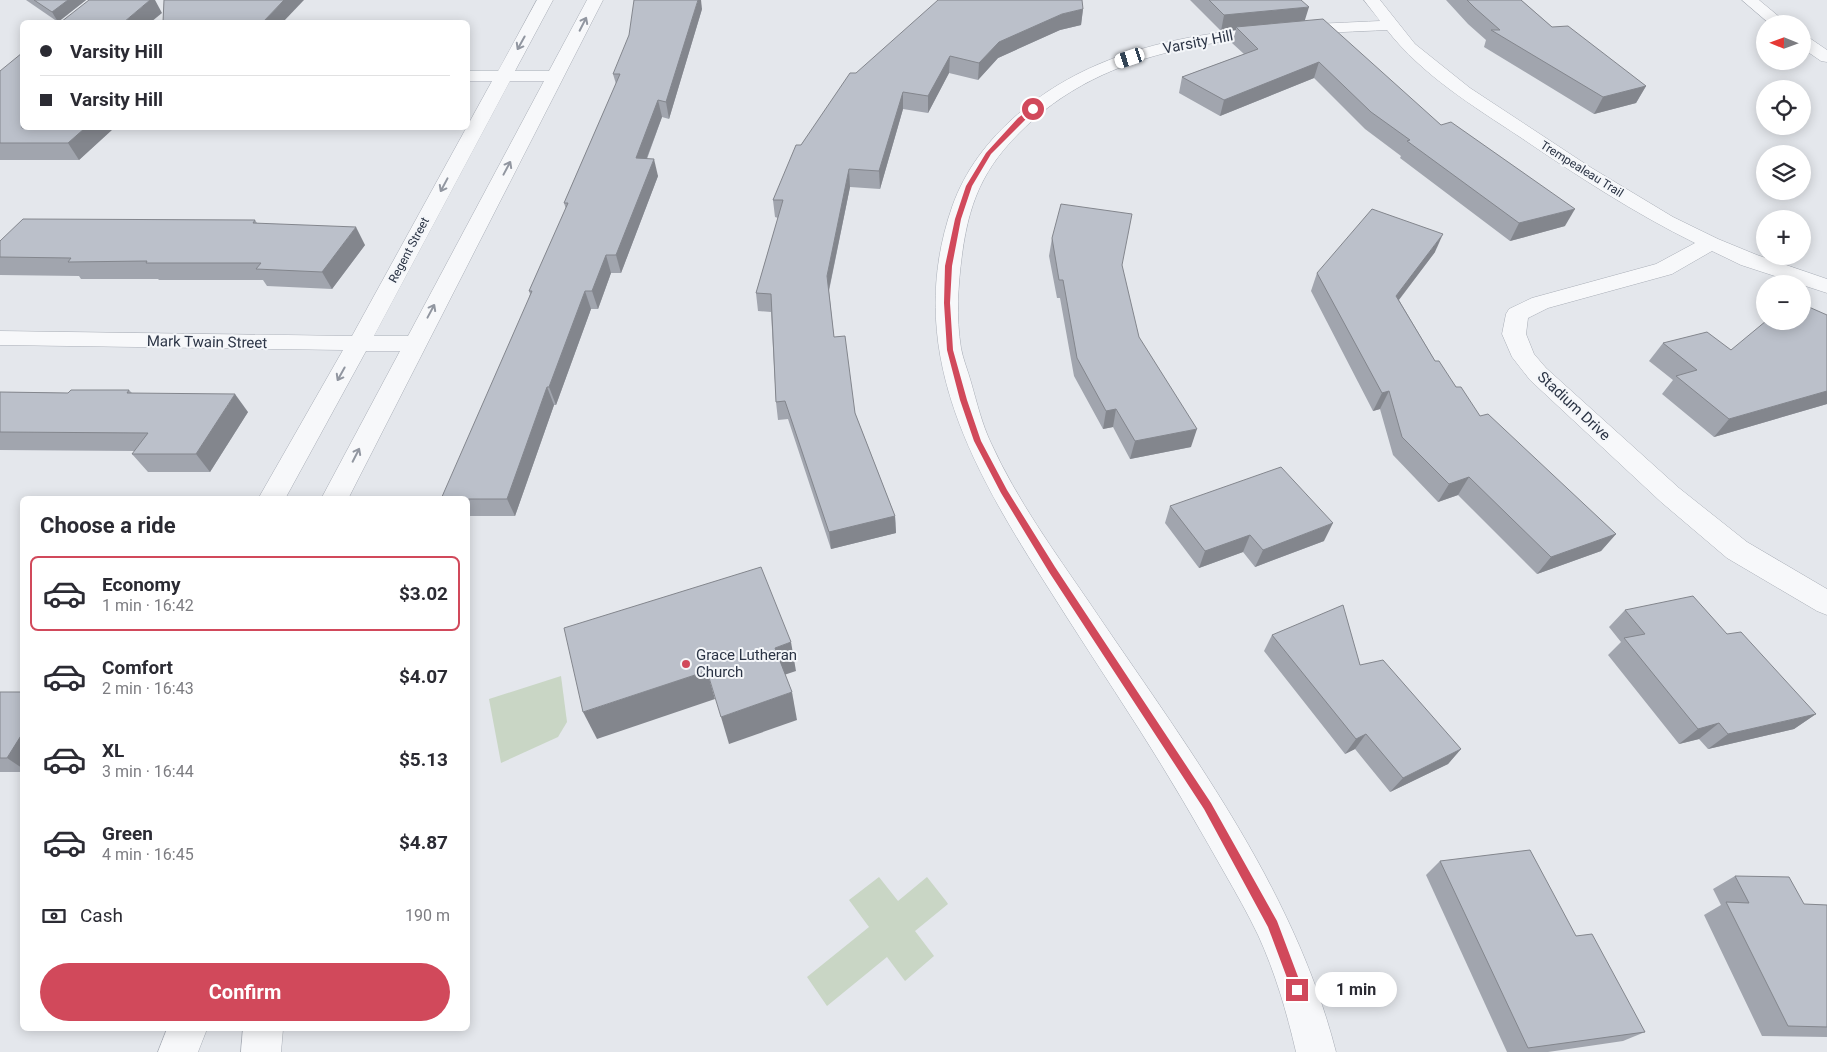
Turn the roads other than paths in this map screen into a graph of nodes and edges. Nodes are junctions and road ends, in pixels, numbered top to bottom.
1 (545, 0) edge
2 (595, 0) edge
3 (1372, 0) edge
4 (1750, 0) edge
5 (1769, 15) edge
6 (1392, 25) junction
7 (1811, 46) edge
8 (1827, 57) edge
9 (470, 76) edge
10 (503, 76) junction
11 (556, 76) junction
12 (1711, 243) junction
13 (1827, 286) edge
14 (0, 338) edge
15 (413, 344) junction
16 (358, 345) junction
17 (273, 496) edge
18 (336, 496) edge
19 (1827, 603) edge
20 (186, 1031) edge
21 (263, 1031) edge
22 (178, 1052) edge
23 (260, 1052) edge
24 (1316, 1052) edge

1 -> 10 street, Regent Street
11 -> 2 street
3 - 6 street, Trempealeau Trail
4 - 5 street
6 - 12 street, Trempealeau Trail
6 - 24 street, Varsity Hill
7 - 8 street
9 - 10 street
10 - 11 street
10 -> 16 street, Regent Street
15 -> 11 street
12 - 13 street, Trempealeau Trail
12 - 19 street, Stadium Drive
14 - 16 street, Mark Twain Street
15 - 16 street, Mark Twain Street
18 -> 15 street
16 -> 17 street, Regent Street
20 - 22 street
21 - 23 street

